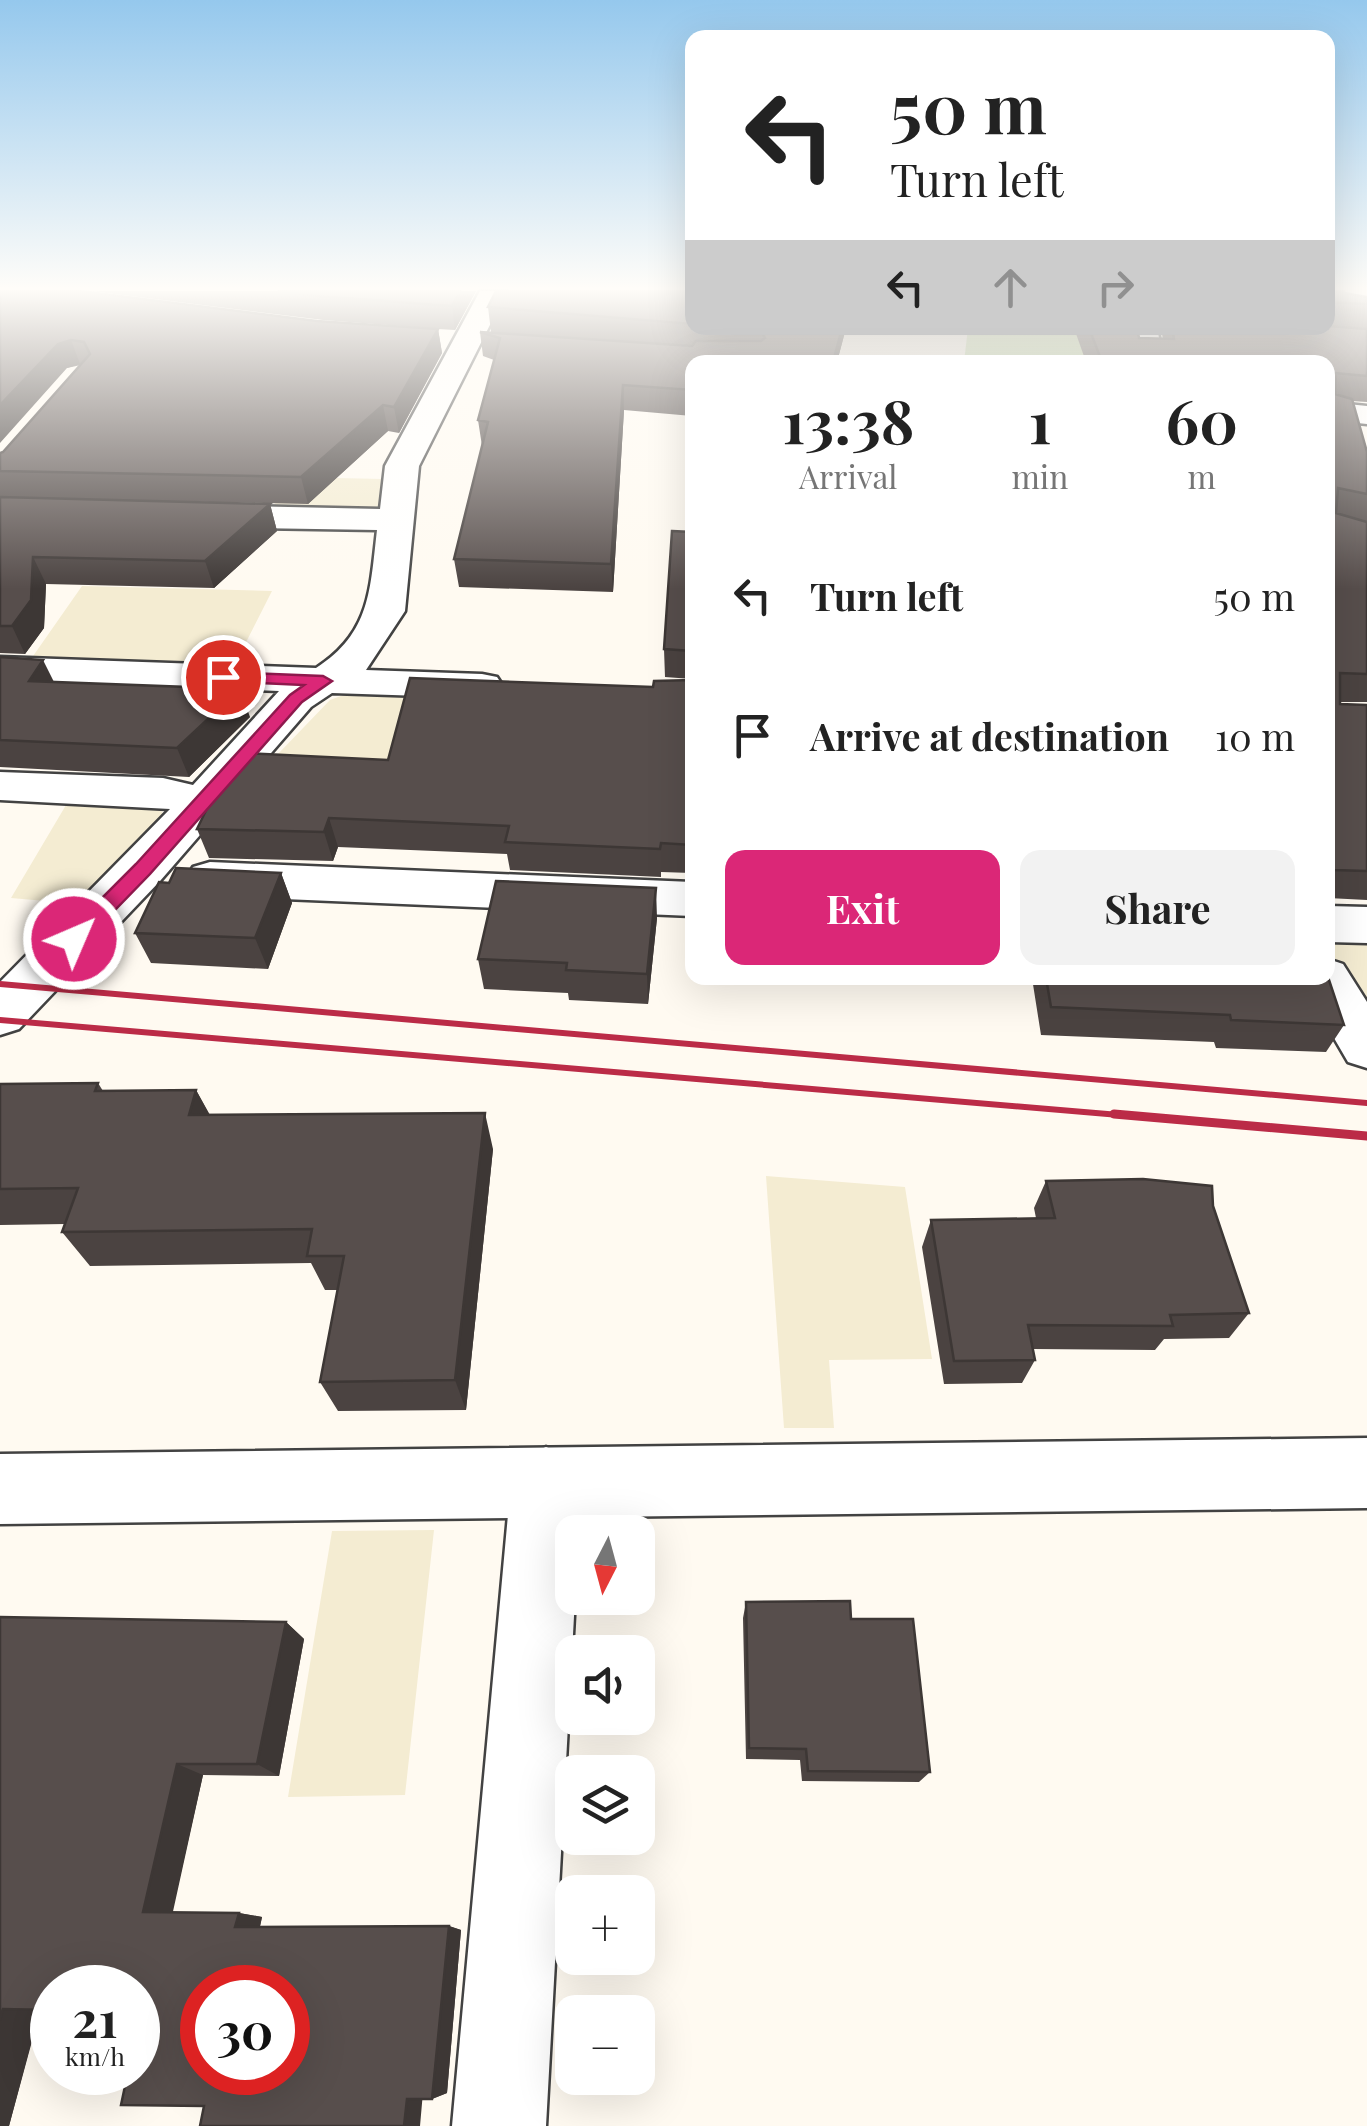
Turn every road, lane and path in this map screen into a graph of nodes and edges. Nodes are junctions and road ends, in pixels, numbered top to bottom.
1 (441, 390) edge
2 (1335, 412) edge
3 (1367, 415) edge
4 (156, 515) edge
5 (395, 520) junction
6 (0, 669) edge
7 (323, 681) junction
8 (520, 688) edge
9 (0, 786) edge
10 (202, 802) junction
11 (143, 869) junction
12 (685, 899) edge
13 (1335, 924) edge
14 (1367, 925) edge
15 (1329, 985) edge
16 (0, 1015) edge
17 (1367, 1047) edge
18 (1367, 1472) edge
19 (546, 1482) junction
20 (0, 1488) edge
21 (499, 2126) edge

1 - 5 street
2 - 3 street
4 - 5 street
5 - 7 street
6 - 7 street
7 - 8 street
7 - 10 street
9 - 10 street
10 - 11 street
11 - 12 street
11 - 16 street
13 - 14 street
15 - 17 street
18 - 19 street
19 - 20 street
19 - 21 street

